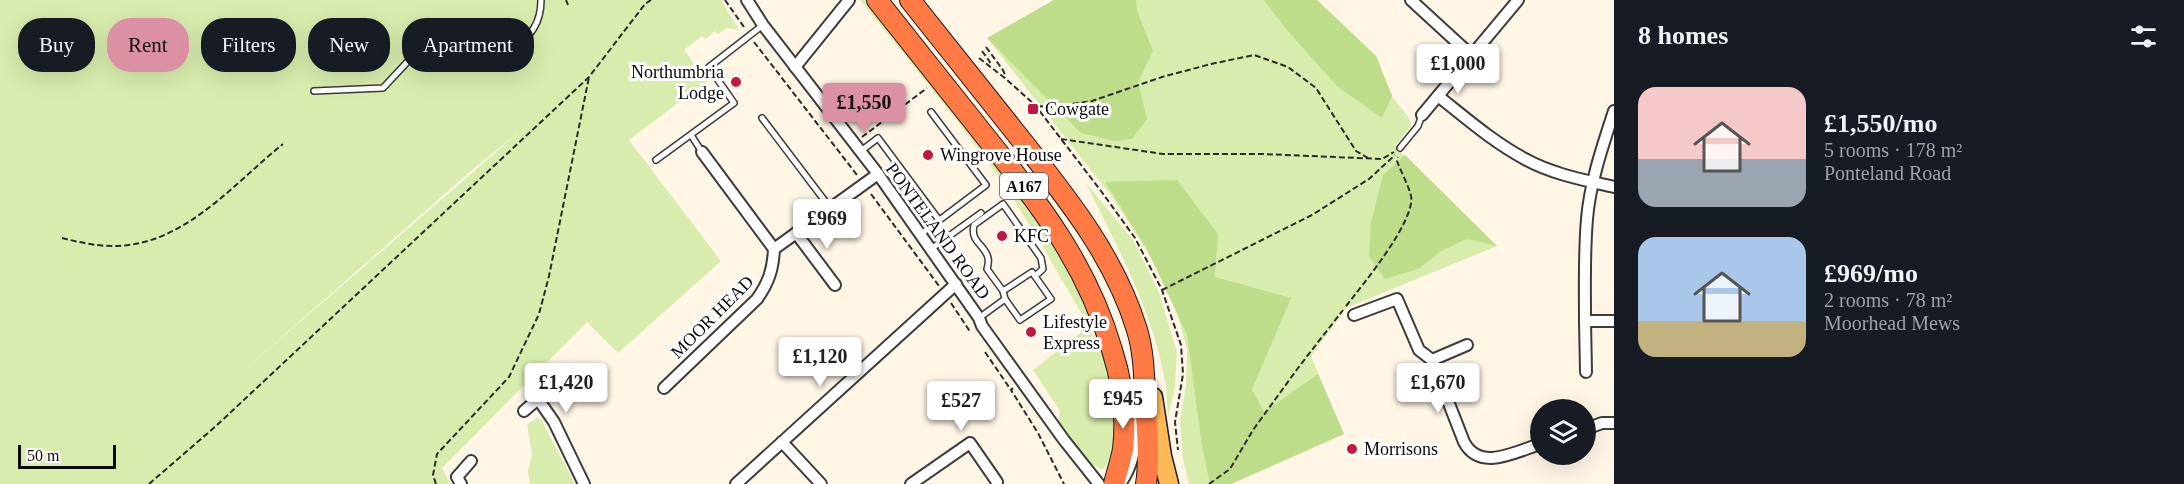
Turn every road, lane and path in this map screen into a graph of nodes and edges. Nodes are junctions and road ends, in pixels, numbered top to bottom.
1 (541, 0) edge
2 (566, 0) edge
3 (651, 0) edge
4 (725, 0) edge
5 (747, 0) edge
6 (849, 0) edge
7 (878, 0) edge
8 (909, 0) edge
9 (1411, 0) edge
10 (1518, 0) edge
11 (568, 5) dead end
12 (763, 25) junction
13 (534, 28) edge
14 (749, 35) junction
15 (986, 47) dead end
16 (982, 51) dead end
17 (1472, 56) junction
18 (977, 57) dead end
19 (987, 64) junction
20 (795, 67) junction
21 (402, 68) edge
22 (589, 77) junction
23 (1006, 79) junction
24 (929, 86) dead end
25 (314, 91) dead end
26 (1438, 96) junction
27 (1035, 105) junction
28 (1614, 111) edge
29 (931, 112) dead end
30 (1422, 116) joint
31 (762, 118) dead end
32 (691, 135) junction
33 (1061, 139) junction
34 (284, 144) dead end
35 (1400, 148) junction
36 (864, 149) junction
37 (702, 152) joint
38 (1368, 158) junction
39 (656, 160) dead end
40 (878, 174) junction
41 (1593, 182) junction
42 (864, 184) junction
43 (1614, 187) edge
44 (831, 208) junction
45 (981, 213) dead end
46 (939, 220) junction
47 (796, 233) junction
48 (921, 234) junction
49 (62, 238) dead end
50 (774, 249) junction
51 (931, 249) junction
52 (1035, 276) junction
53 (956, 284) junction
54 (835, 285) dead end
55 (1162, 290) junction
56 (1003, 291) junction
57 (945, 295) junction
58 (1005, 299) junction
59 (1354, 315) dead end
60 (1586, 321) junction
61 (1614, 321) edge
62 (981, 322) junction
63 (971, 333) dead end
64 (1467, 345) dead end
65 (1142, 349) junction
66 (984, 352) dead end
67 (1432, 360) junction
68 (1586, 372) dead end
69 (1144, 384) junction
70 (664, 388) dead end
71 (1011, 390) dead end
72 (1017, 400) dead end
73 (524, 411) dead end
74 (1614, 423) edge
75 (1596, 425) edge
76 (782, 442) junction
77 (1530, 447) edge
78 (1179, 455) dead end
79 (471, 461) dead end
80 (997, 482) dead end
81 (149, 484) edge
82 (436, 484) edge
83 (460, 484) edge
84 (584, 484) edge
85 (736, 484) edge
86 (821, 484) edge
87 (911, 484) edge
88 (1064, 484) edge
89 (1099, 484) edge
90 (1114, 484) edge
91 (1120, 484) edge
92 (1146, 484) edge
93 (1169, 484) edge
94 (1209, 484) edge

1 - 13 lane
2 - 11 path
3 - 22 path
4 - 14 path
5 - 12 street, PONTELAND ROAD
6 - 20 street
7 - 90 highway, A167
8 - 65 highway, A167
9 - 17 street
10 - 17 street
12 - 14 lane
12 - 20 street, PONTELAND ROAD
14 - 32 lane
14 - 42 path
15 - 23 path
16 - 19 path
17 - 26 street
18 - 19 path
19 - 23 path
20 - 36 street, PONTELAND ROAD
21 - 25 lane
22 - 81 path
22 - 82 path
23 - 27 path
24 - 36 path
26 - 30 street
26 - 41 street
27 - 33 path
27 - 38 path
28 - 41 street
29 - 46 lane
30 - 35 lane
31 - 44 lane
32 - 37 lane
32 - 39 lane
33 - 38 path
33 - 55 path
34 - 49 path
35 - 38 path
35 - 55 path
35 - 94 path
36 - 40 street, PONTELAND ROAD
36 - 46 lane
37 - 50 street
40 - 42 street
40 - 48 street, PONTELAND ROAD
41 - 43 street
41 - 60 street
42 - 44 street
42 - 57 path
44 - 47 street
45 - 51 lane
46 - 48 lane
47 - 50 street
47 - 54 street
48 - 51 street, PONTELAND ROAD
50 - 70 street, MOOR HEAD
51 - 53 street, PONTELAND ROAD
52 - 56 lane
52 - 56 lane
52 - 58 lane
53 - 57 street
53 - 62 street, PONTELAND ROAD
55 - 78 path
56 - 58 lane
57 - 63 path
57 - 76 street
58 - 62 lane
59 - 67 street
60 - 61 street
60 - 68 street
62 - 89 street, PONTELAND ROAD
64 - 67 street
65 - 69 highway, A167
65 - 93 main road, A167
66 - 71 path
67 - 77 street
69 - 91 street
69 - 92 highway, A167
72 - 88 path
73 - 84 street
74 - 75 street
76 - 85 street
76 - 86 street
79 - 83 street
80 - 87 street

